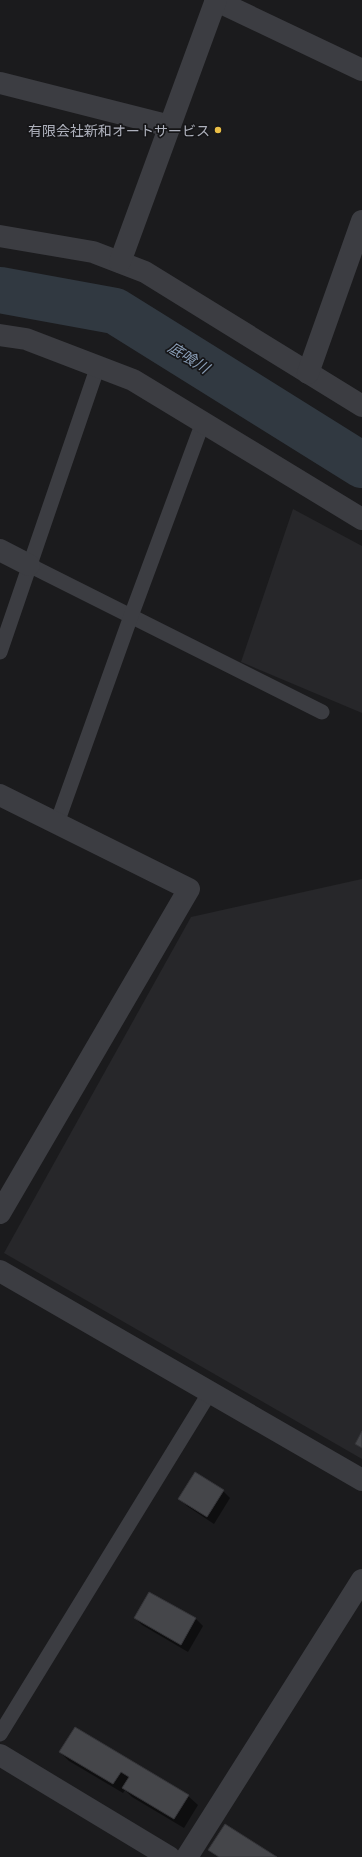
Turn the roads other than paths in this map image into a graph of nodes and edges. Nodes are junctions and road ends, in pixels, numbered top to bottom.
1 (216, 0) edge
2 (362, 70) edge
3 (0, 83) edge
4 (170, 126) junction
5 (362, 221) edge
6 (0, 236) edge
7 (358, 243) edge
8 (120, 262) junction
9 (0, 335) edge
10 (98, 366) junction
11 (308, 373) junction
12 (362, 406) edge
13 (203, 422) junction
14 (362, 519) edge
15 (0, 550) edge
16 (30, 566) junction
17 (131, 616) junction
18 (0, 652) edge
19 (322, 712) dead end
20 (0, 795) edge
21 (57, 823) junction
22 (0, 1213) edge
23 (0, 1271) edge
24 (210, 1392) junction
25 (362, 1480) edge
26 (362, 1580) edge
27 (0, 1734) edge
28 (0, 1755) edge
29 (169, 1857) edge
30 (187, 1857) edge

1 - 2 street
1 - 4 street
3 - 4 street
4 - 8 street
5 - 7 street
6 - 8 street
7 - 11 street
8 - 11 street
9 - 10 street
10 - 13 street
10 - 16 lane
11 - 12 street
13 - 14 street
13 - 17 lane
15 - 16 street
16 - 17 lane
16 - 18 lane
17 - 19 lane
17 - 21 lane
20 - 21 street
21 - 22 street
23 - 24 street
24 - 25 street
24 - 27 lane
26 - 30 street
28 - 29 street

